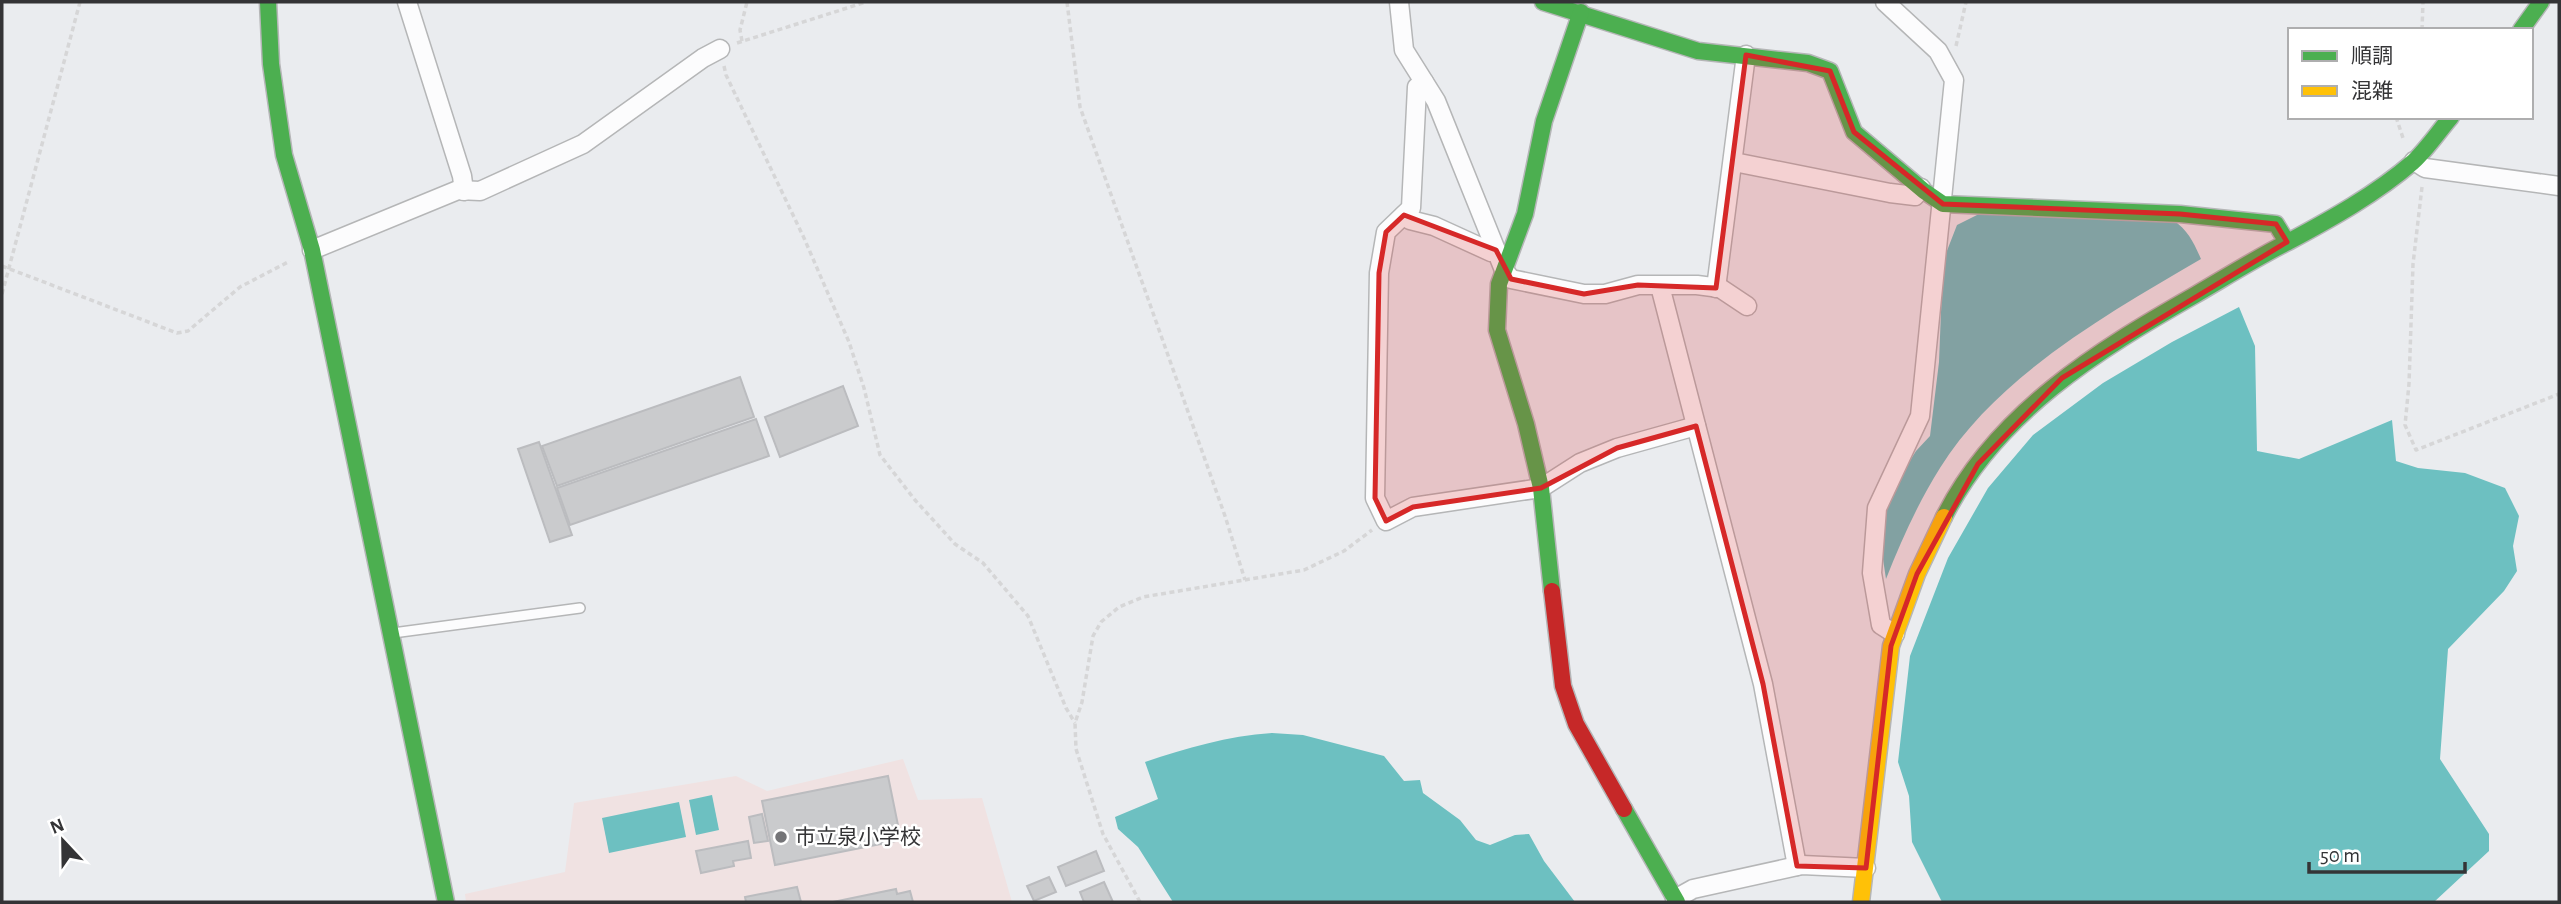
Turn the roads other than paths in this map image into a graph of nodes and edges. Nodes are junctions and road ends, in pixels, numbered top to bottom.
1 (268, 2) edge
2 (407, 2) edge
3 (1399, 2) edge
4 (1543, 2) edge
5 (1885, 2) edge
6 (2541, 2) edge
7 (1581, 12) junction
8 (2522, 28) edge
9 (720, 49) road end
10 (1746, 55) junction
11 (1424, 82) junction
12 (2450, 119) edge
13 (1734, 162) junction
14 (2419, 164) junction
15 (2559, 186) edge
16 (1921, 188) junction
17 (464, 191) junction
18 (1943, 204) junction
19 (1404, 215) junction
20 (2287, 242) junction
21 (312, 250) junction
22 (1496, 250) junction
23 (1504, 270) junction
24 (1660, 286) junction
25 (1716, 288) junction
26 (1747, 306) dead end
27 (1696, 426) junction
28 (1541, 488) junction
29 (580, 608) dead end
30 (391, 634) junction
31 (1895, 634) junction
32 (1797, 866) junction
33 (1866, 868) junction
34 (1676, 900) edge
35 (446, 902) edge
36 (1861, 902) edge

1 - 21 street
2 - 17 street
3 - 11 street
4 - 7 street
5 - 18 street
6 - 8 street
7 - 10 street
7 - 23 street
9 - 17 street
10 - 13 street
10 - 16 street
11 - 19 street
11 - 22 street
12 - 14 street
13 - 16 street
13 - 25 street
14 - 15 street
14 - 20 street
16 - 18 street
17 - 21 street
18 - 20 street
18 - 31 street
19 - 22 street
19 - 28 street
20 - 31 street
21 - 30 street
22 - 23 street
23 - 24 street
23 - 28 street
24 - 25 street
24 - 27 street
25 - 26 street
27 - 28 street
27 - 32 street
28 - 34 street
29 - 30 lane
30 - 35 street
31 - 33 street
32 - 33 street
32 - 34 street
33 - 36 street

